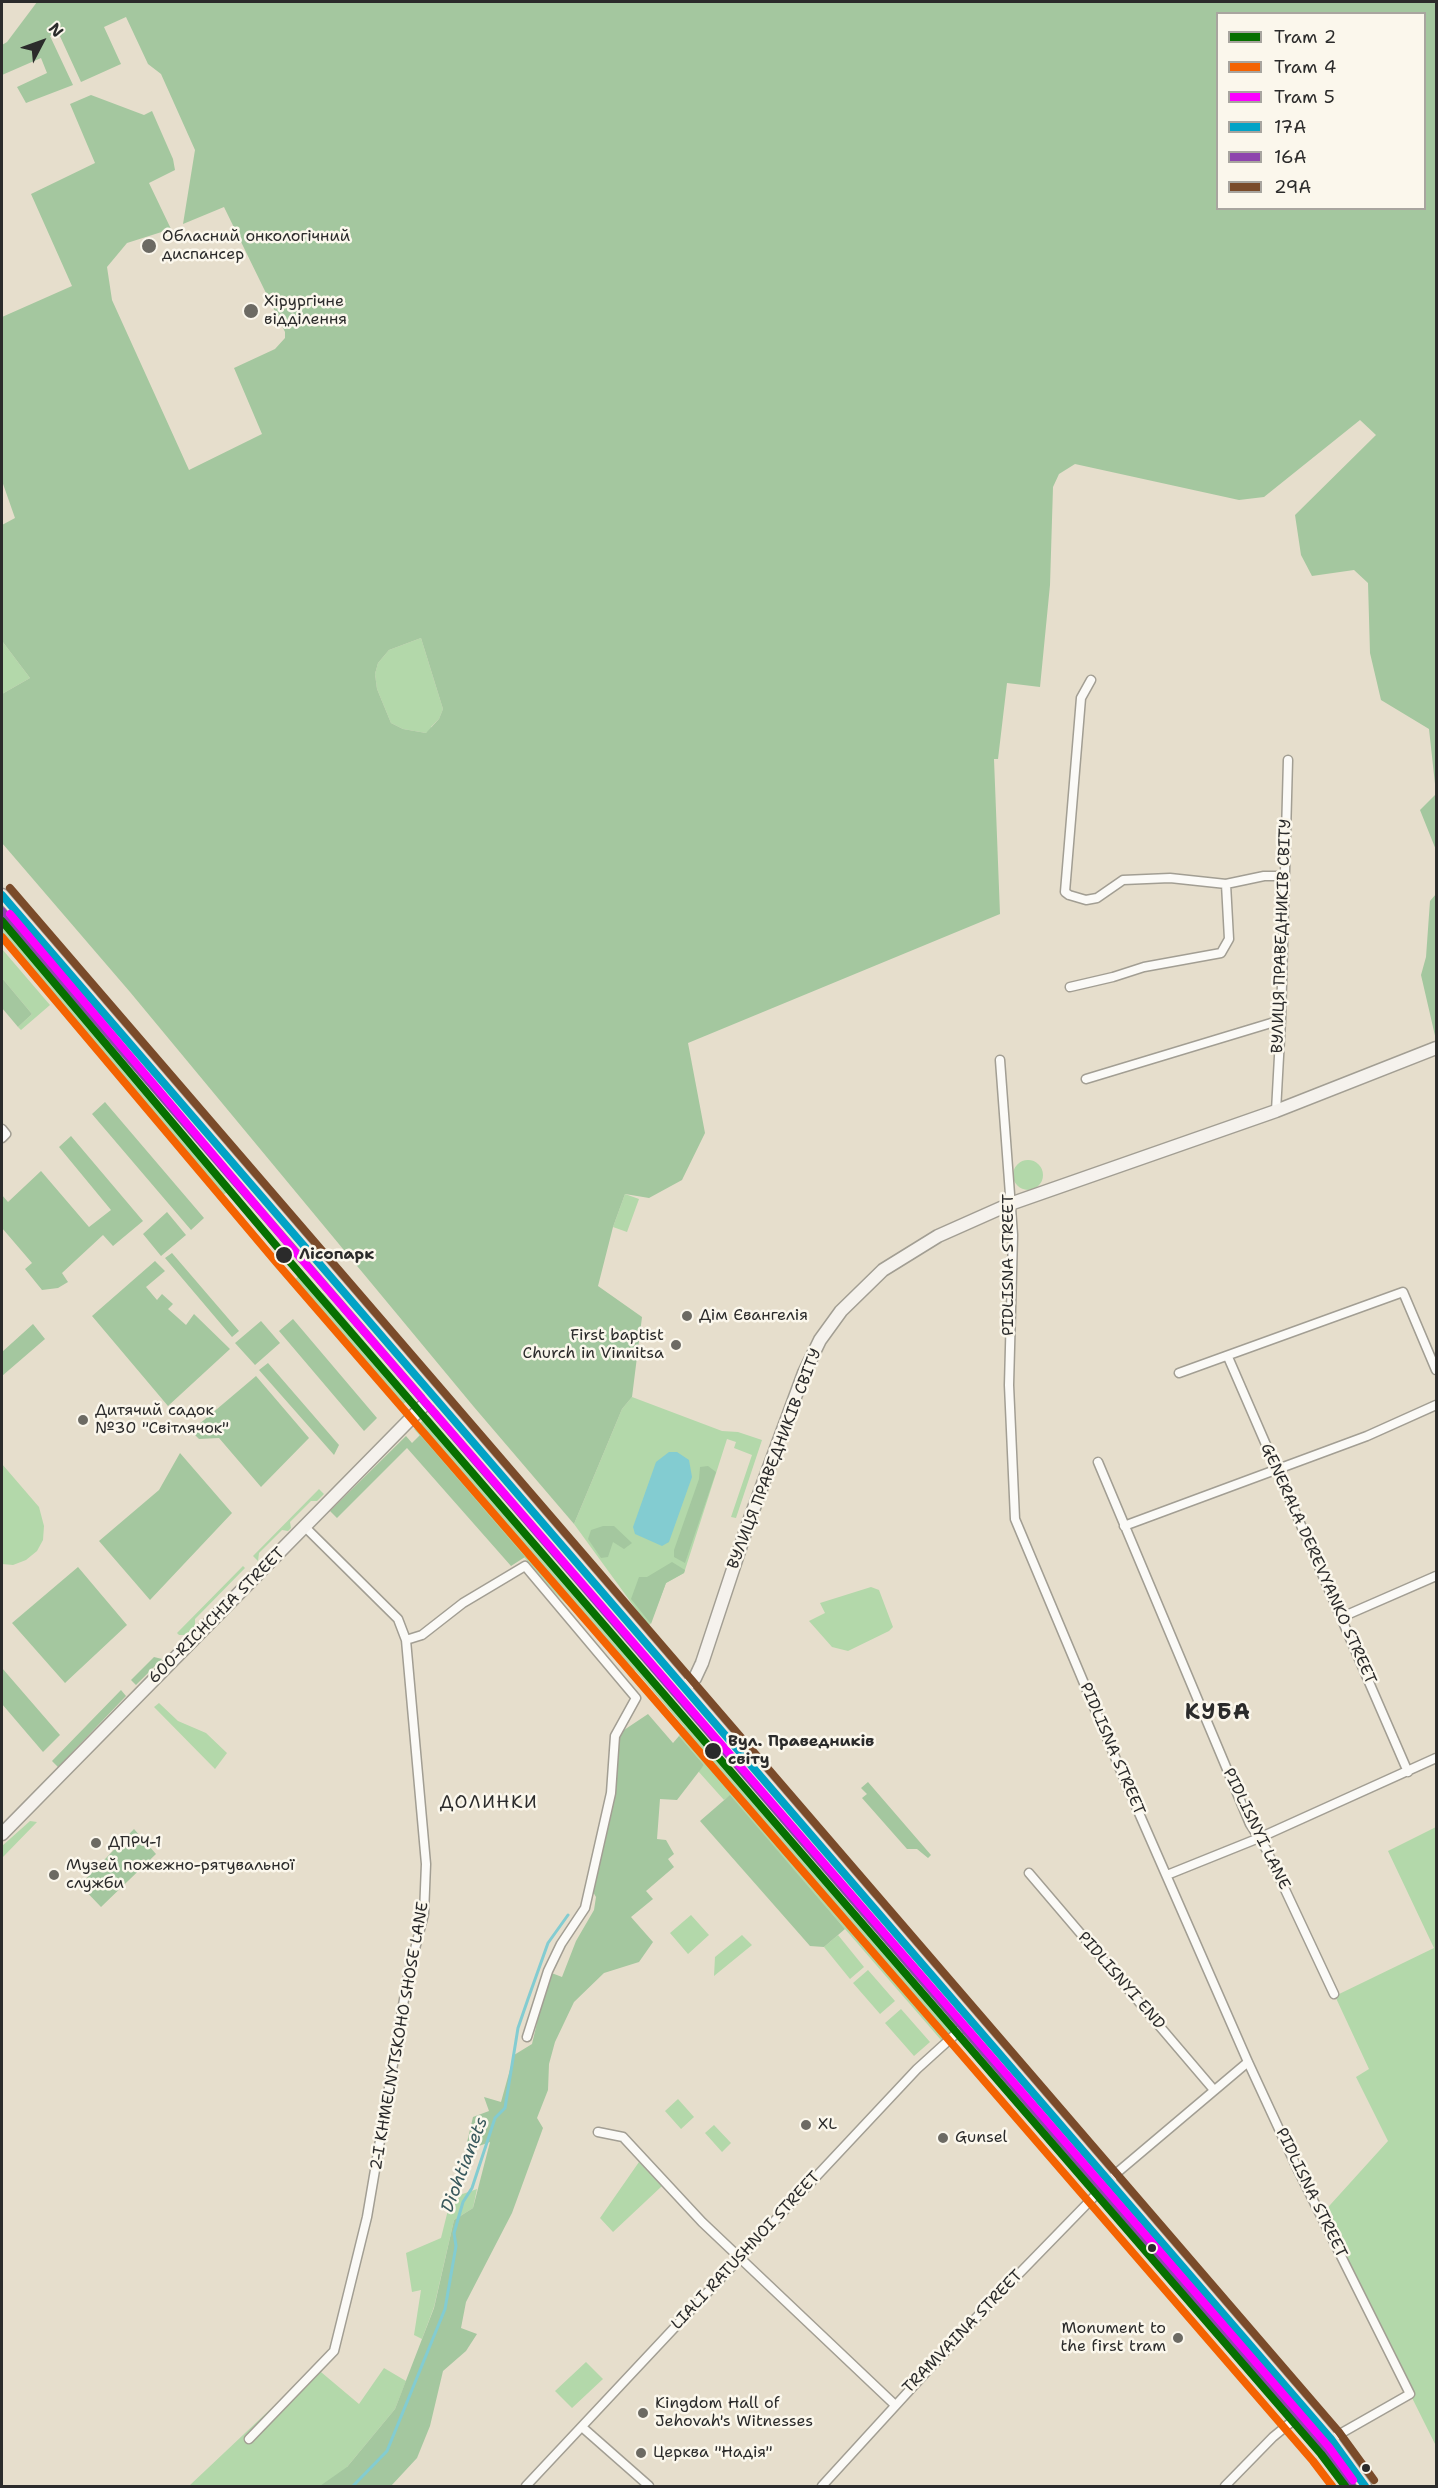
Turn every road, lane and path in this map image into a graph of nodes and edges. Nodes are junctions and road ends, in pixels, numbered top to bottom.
1 (1091, 680) dead end
2 (1287, 760) dead end
3 (1282, 876) junction
4 (1226, 884) junction
5 (2, 895) edge
6 (1070, 987) dead end
7 (1281, 1020) junction
8 (1437, 1048) edge
9 (1000, 1060) dead end
10 (1086, 1079) dead end
11 (1276, 1111) junction
12 (2, 1130) edge
13 (2, 1138) edge
14 (1010, 1204) junction
15 (1228, 1357) junction
16 (1437, 1370) edge
17 (1179, 1373) dead end
18 (432, 1397) junction
19 (1437, 1405) edge
20 (1098, 1462) dead end
21 (1276, 1470) junction
22 (1124, 1526) junction
23 (305, 1527) junction
24 (1437, 1576) edge
25 (1342, 1617) junction
26 (406, 1640) junction
27 (683, 1689) junction
28 (1437, 1758) edge
29 (1408, 1772) junction
30 (2, 1834) edge
31 (1259, 1838) junction
32 (1029, 1873) dead end
33 (1167, 1875) junction
34 (1334, 1994) dead end
35 (970, 2021) junction
36 (527, 2037) dead end
37 (1248, 2062) junction
38 (1214, 2090) junction
39 (598, 2132) dead end
40 (1109, 2182) junction
41 (739, 2257) junction
42 (894, 2404) junction
43 (1306, 2410) junction
44 (582, 2427) junction
45 (249, 2439) dead end
46 (1331, 2439) junction
47 (526, 2487) edge
48 (649, 2487) edge
49 (822, 2487) edge
50 (1225, 2487) edge
51 (1365, 2487) edge

1 - 4 street
2 - 3 street, ВУЛИЦЯ ПРАВЕДНИКІВ СВІТУ
3 - 4 street
3 - 7 street, ВУЛИЦЯ ПРАВЕДНИКІВ СВІТУ
4 - 6 street
5 - 18 main road
7 - 10 street
7 - 11 street, ВУЛИЦЯ ПРАВЕДНИКІВ СВІТУ
8 - 11 main road, ВУЛИЦЯ ПРАВЕДНИКІВ СВІТУ
9 - 14 street, PIDLISNA STREET
11 - 14 main road, ВУЛИЦЯ ПРАВЕДНИКІВ СВІТУ
12 - 13 street
14 - 27 main road, ВУЛИЦЯ ПРАВЕДНИКІВ СВІТУ
14 - 33 street, PIDLISNA STREET
15 - 16 street
15 - 17 street
15 - 21 street, GENERALA DEREVYANKO STREET
18 - 23 main road, 600-RICHCHIA STREET
18 - 27 main road
19 - 21 street
20 - 22 street, PIDLISNYI LANE
21 - 22 street
21 - 25 street, GENERALA DEREVYANKO STREET
22 - 31 street, PIDLISNYI LANE
23 - 26 street, 2-I KHMELNYTSKOHO SHOSE LANE
23 - 30 main road, 600-RICHCHIA STREET
24 - 25 street
25 - 29 street, GENERALA DEREVYANKO STREET
26 - 36 street
26 - 45 street, 2-I KHMELNYTSKOHO SHOSE LANE
27 - 35 main road
28 - 29 street
29 - 31 street
31 - 33 street
31 - 34 street, PIDLISNYI LANE
32 - 38 street, PIDLISNYI END
33 - 37 street, PIDLISNA STREET
35 - 40 main road
35 - 41 street, LIALI RATUSHNOI STREET
37 - 38 street, TRAMVAINA STREET
37 - 46 street, PIDLISNA STREET
38 - 40 street, TRAMVAINA STREET
39 - 41 street
40 - 42 street, TRAMVAINA STREET
40 - 43 main road
41 - 42 street
41 - 44 street, LIALI RATUSHNOI STREET
42 - 49 street, TRAMVAINA STREET
43 - 46 main road
43 - 50 street
44 - 47 street, LIALI RATUSHNOI STREET
44 - 48 street
46 - 51 main road

